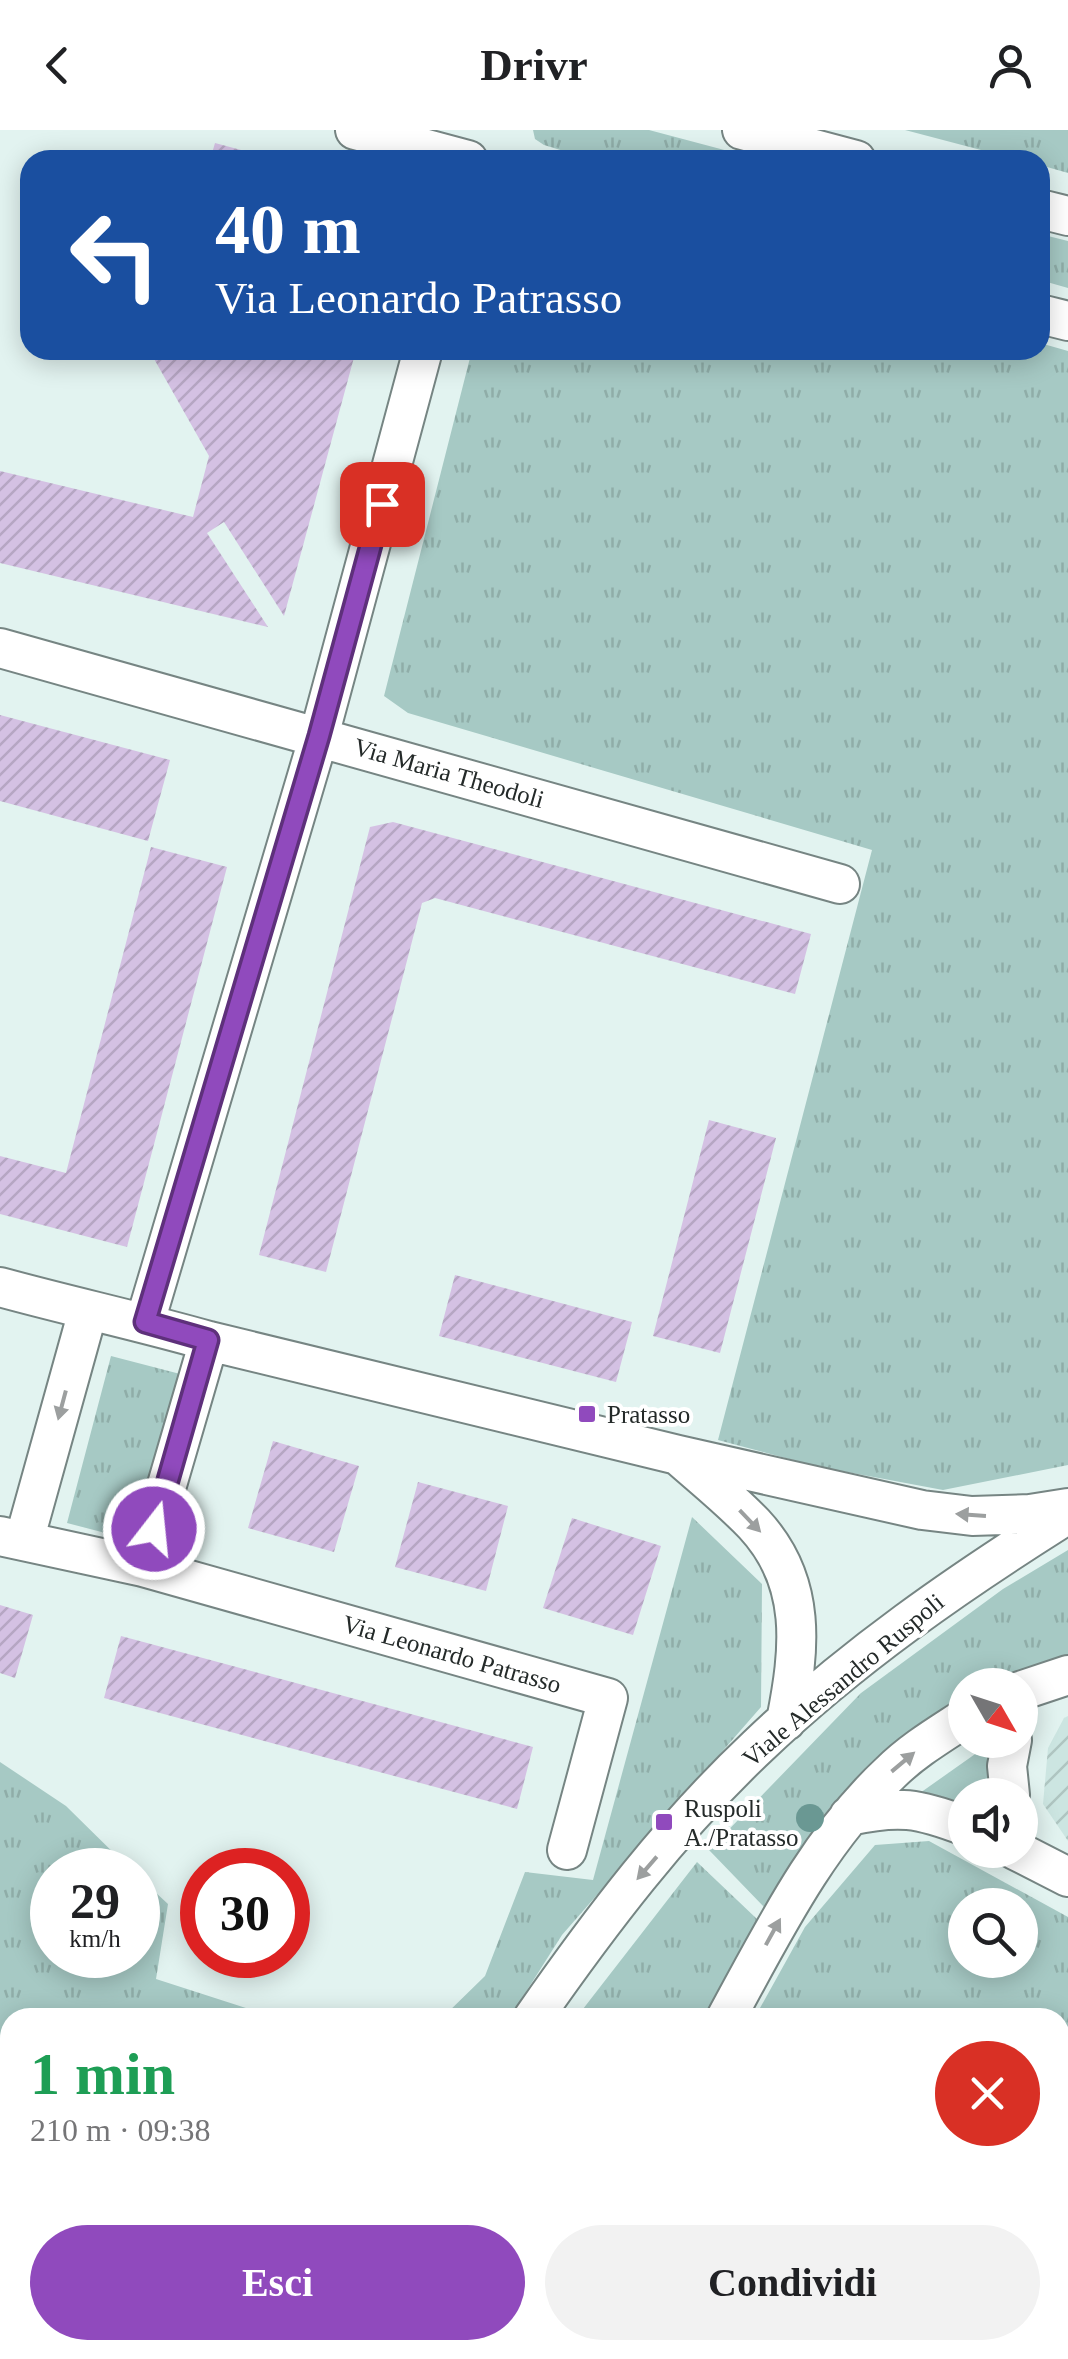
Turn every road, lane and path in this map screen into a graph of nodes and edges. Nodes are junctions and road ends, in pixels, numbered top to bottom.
1 (355, 130) edge
2 (742, 130) edge
3 (432, 150) edge
4 (818, 150) edge
5 (420, 360) edge
6 (0, 648) edge
7 (319, 736) junction
8 (840, 884) dead end
9 (0, 1287) edge
10 (88, 1311) junction
11 (145, 1322) junction
12 (208, 1340) junction
13 (678, 1456) junction
14 (1068, 1511) edge
15 (12, 1539) edge
16 (144, 1567) junction
17 (786, 1721) junction
18 (948, 1730) edge
19 (849, 1816) junction
20 (948, 1820) edge
21 (1038, 1847) edge
22 (567, 1850) dead end
23 (1059, 1872) edge
24 (541, 2008) edge
25 (732, 2008) edge

1 - 3 street
2 - 4 street
5 - 7 street
6 - 7 street, Via Maria Theodoli
7 - 8 street, Via Maria Theodoli
7 - 11 street
9 - 10 street
10 - 11 street
10 -> 15 street, Via Leonardo Patrasso
11 - 12 street
12 - 13 street
12 - 16 street
14 -> 13 street
13 -> 17 street
14 - 17 street, Viale Alessandro Ruspoli
15 - 16 street, Via Leonardo Patrasso
16 - 22 street, Via Leonardo Patrasso
17 -> 24 street, Viale Alessandro Ruspoli
19 -> 18 street
19 - 20 street
25 -> 19 street
21 - 23 street

